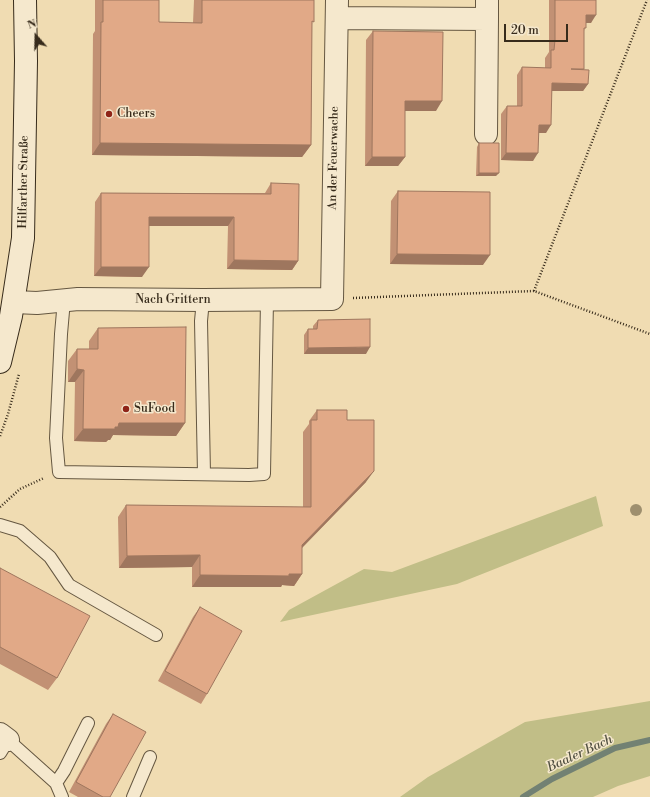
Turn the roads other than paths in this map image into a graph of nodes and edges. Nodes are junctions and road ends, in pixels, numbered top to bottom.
1 (25, 0) edge
2 (337, 9) edge
3 (487, 9) edge
4 (486, 134) dead end
5 (332, 299) joint
6 (64, 300) junction
7 (203, 300) junction
8 (267, 300) junction
9 (14, 302) junction
10 (0, 362) edge
11 (204, 474) junction
12 (0, 524) edge
13 (156, 635) dead end
14 (88, 723) dead end
15 (3, 742) edge
16 (150, 757) dead end
17 (56, 784) junction
18 (62, 797) edge
19 (133, 797) edge

1 - 9 street, Hilfarther Straße
2 - 3 street, An der Feuerwache
2 - 5 street, An der Feuerwache
3 - 4 street, An der Feuerwache
5 - 8 street, Nach Grittern
6 - 7 street, Nach Grittern
6 - 9 street, Nach Grittern
6 - 11 lane
7 - 8 street, Nach Grittern
7 - 11 lane
8 - 11 lane
9 - 10 street, Hilfarther Straße
12 - 13 lane
14 - 17 lane
15 - 17 lane
16 - 19 lane
17 - 18 lane

